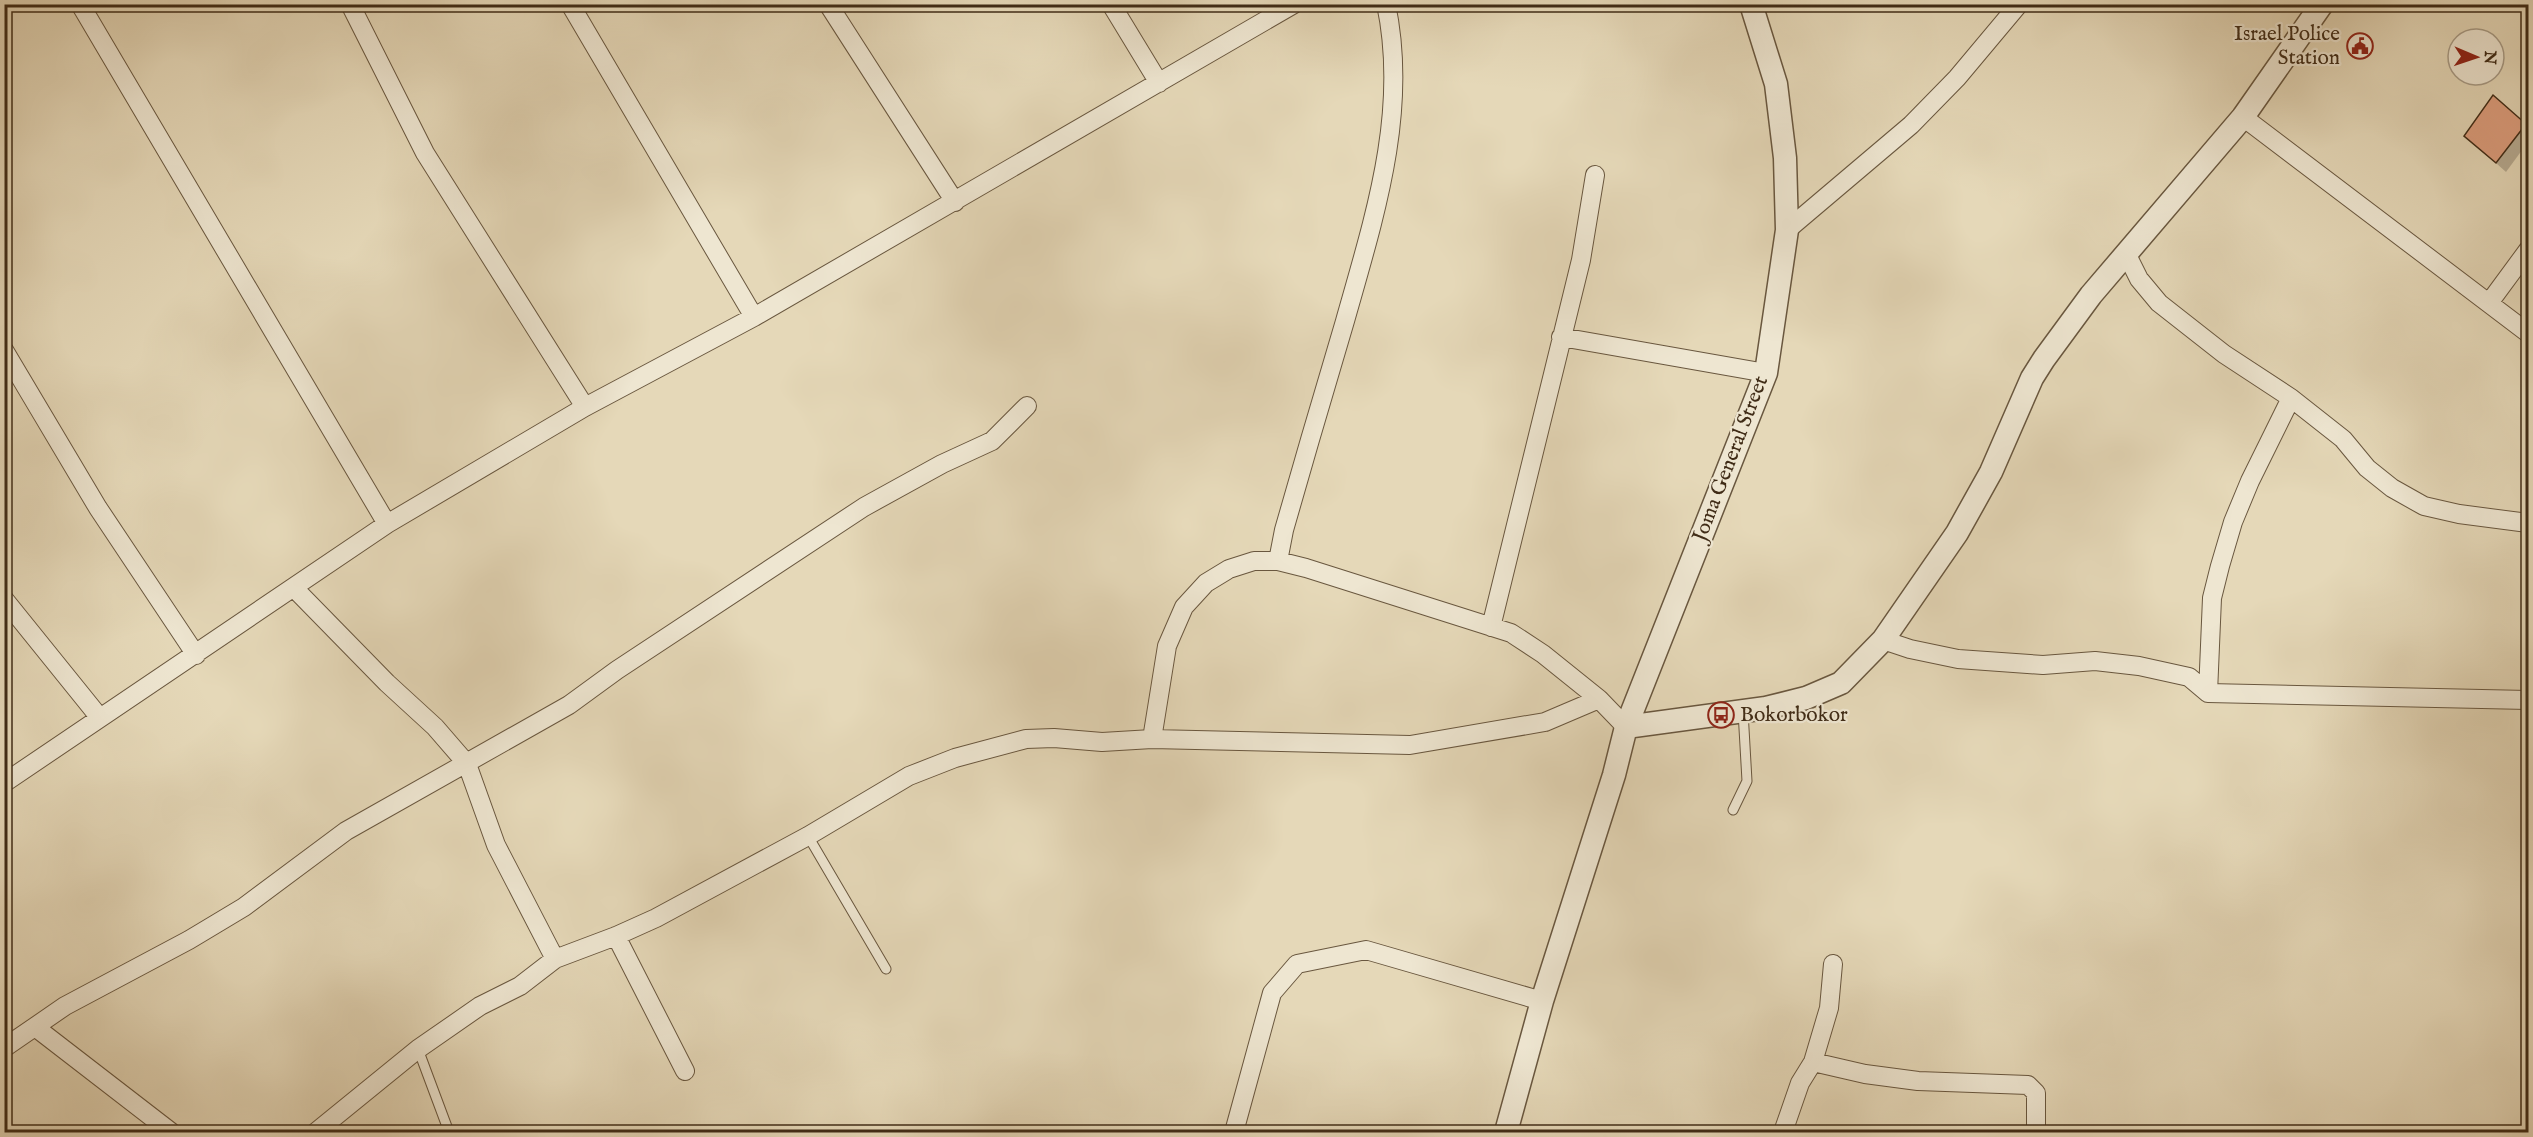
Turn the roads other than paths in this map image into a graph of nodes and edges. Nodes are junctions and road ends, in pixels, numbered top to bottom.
1 (80, 4) edge
2 (350, 4) edge
3 (570, 4) edge
4 (828, 4) edge
5 (1112, 4) edge
6 (1294, 4) edge
7 (1386, 4) edge
8 (1751, 4) edge
9 (2019, 4) edge
10 (2322, 4) edge
11 (1160, 83) junction
12 (2242, 117) junction
13 (1596, 175) dead end
14 (955, 202) junction
15 (1786, 230) junction
16 (2529, 250) edge
17 (2127, 255) junction
18 (2489, 303) junction
19 (754, 317) junction
20 (2529, 333) edge
21 (1561, 337) junction
22 (4, 350) edge
23 (1766, 373) junction
24 (2291, 398) junction
25 (1027, 406) dead end
26 (585, 407) junction
27 (2529, 523) edge
28 (387, 524) junction
29 (1278, 561) junction
30 (294, 588) junction
31 (4, 599) edge
32 (1491, 627) junction
33 (1883, 640) junction
34 (196, 655) junction
35 (2208, 693) junction
36 (1599, 699) junction
37 (2529, 700) edge
38 (1743, 711) junction
39 (100, 718) junction
40 (1626, 727) junction
41 (1152, 739) junction
42 (467, 764) junction
43 (4, 783) edge
44 (1733, 810) dead end
45 (808, 836) junction
46 (616, 936) junction
47 (555, 959) junction
48 (1833, 964) dead end
49 (886, 969) dead end
50 (1542, 1001) junction
51 (35, 1027) junction
52 (4, 1048) edge
53 (418, 1049) junction
54 (1813, 1062) junction
55 (685, 1071) dead end
56 (171, 1132) edge
57 (316, 1132) edge
58 (449, 1132) edge
59 (1234, 1132) edge
60 (1506, 1132) edge
61 (1783, 1132) edge
62 (2036, 1132) edge

1 - 28 street
2 - 26 street
3 - 19 street
4 - 14 street
5 - 11 street
6 - 11 street
7 - 29 street
8 - 15 street, Joma General Street
9 - 15 street
10 - 12 street
11 - 14 street
12 - 17 street
12 - 18 street
13 - 21 street
14 - 19 street
15 - 23 street, Joma General Street
16 - 18 street
17 - 24 street
17 - 33 street
18 - 20 street
19 - 26 street
21 - 23 street
21 - 32 street
22 - 34 street
23 - 40 street, Joma General Street
24 - 27 street
24 - 35 street
25 - 42 street
26 - 28 street
28 - 30 street
29 - 32 street
29 - 41 street
30 - 34 street
30 - 42 street
31 - 39 street
32 - 36 street
33 - 35 street
33 - 38 street
34 - 39 street
35 - 37 street
36 - 40 street
36 - 41 street
38 - 40 street
38 - 44 lane
39 - 43 street
40 - 50 street, Joma General Street
41 - 45 street
42 - 47 street
42 - 51 street
45 - 46 street
45 - 49 lane
46 - 47 street
46 - 55 street
47 - 53 street
48 - 54 street
50 - 59 street
50 - 60 street, Joma General Street
51 - 52 street
51 - 56 street
53 - 57 street
53 - 58 lane
54 - 61 street
54 - 62 street

